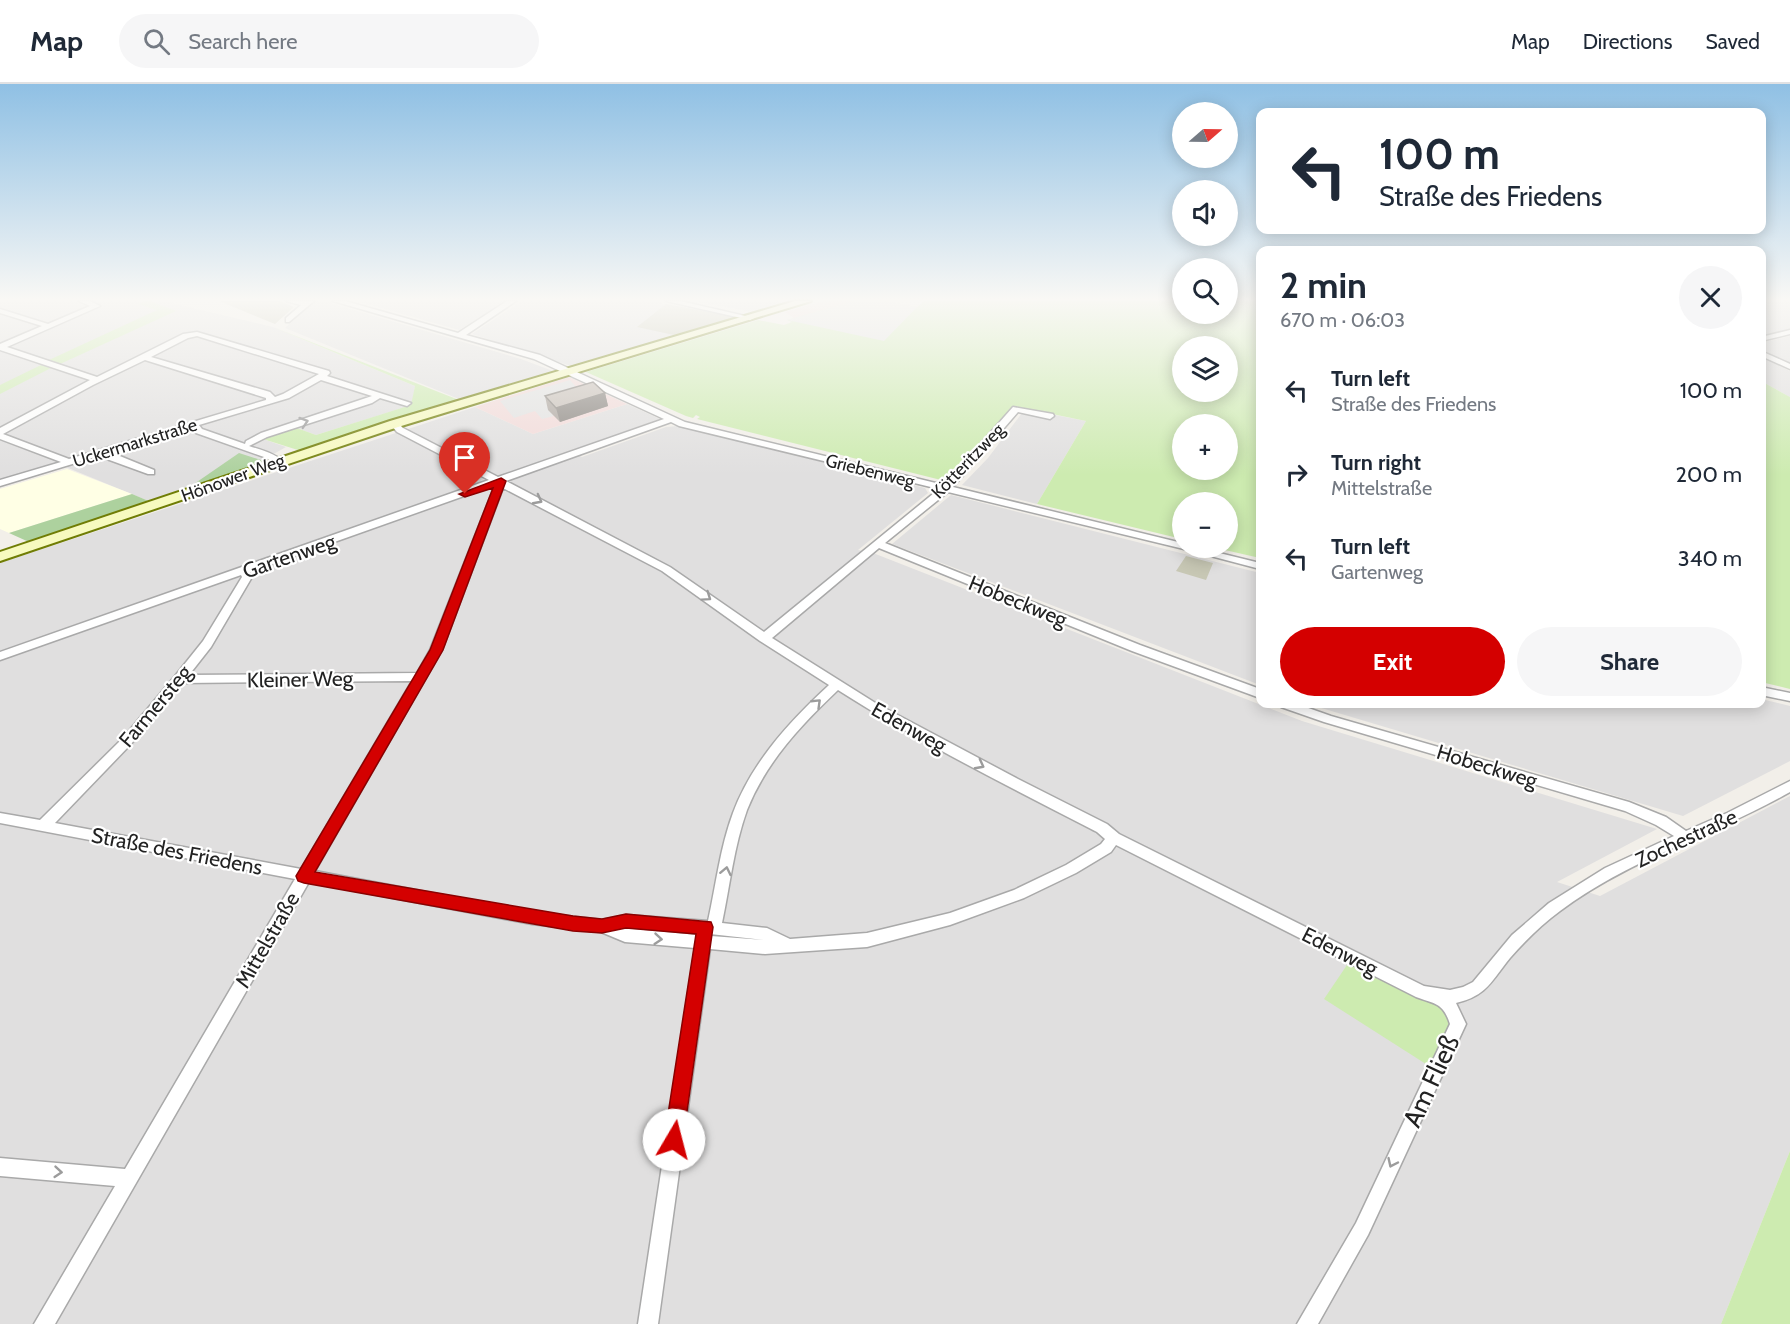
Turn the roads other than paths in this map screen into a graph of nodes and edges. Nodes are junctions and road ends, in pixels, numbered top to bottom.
1 (36, 359) edge
2 (140, 359) edge
3 (150, 359) edge
4 (282, 359) edge
5 (541, 359) edge
6 (612, 359) edge
7 (1774, 359) edge
8 (1790, 367) edge
9 (567, 372) junction
10 (321, 377) junction
11 (96, 379) junction
12 (379, 395) junction
13 (269, 401) junction
14 (407, 404) dead end
15 (1050, 416) dead end
16 (670, 420) junction
17 (198, 423) junction
18 (394, 424) junction
19 (0, 434) edge
20 (249, 443) junction
21 (105, 452) junction
22 (283, 461) junction
23 (68, 463) junction
24 (151, 472) dead end
25 (501, 481) junction
26 (0, 483) edge
27 (944, 489) junction
28 (878, 544) junction
29 (1172, 544) edge
30 (0, 557) edge
31 (1228, 558) edge
32 (0, 564) edge
33 (1256, 565) edge
34 (244, 571) junction
35 (764, 638) junction
36 (0, 657) edge
37 (421, 677) junction
38 (180, 679) junction
39 (836, 685) junction
40 (1766, 692) edge
41 (1256, 693) edge
42 (1790, 697) edge
43 (1308, 708) edge
44 (1790, 786) edge
45 (0, 818) edge
46 (43, 826) junction
47 (1685, 837) junction
48 (1114, 838) junction
49 (304, 876) junction
50 (707, 933) junction
51 (1443, 998) junction
52 (0, 1167) edge
53 (129, 1178) junction
54 (44, 1324) edge
55 (648, 1324) edge
56 (1307, 1324) edge

1 - 11 street
2 - 11 street
3 - 13 street
4 - 10 street
5 - 9 street, Griebenweg
6 - 9 main road, Hönower Weg
7 - 8 street
9 - 16 street, Griebenweg
9 - 18 main road, Hönower Weg
10 - 12 street
10 - 13 street, Uckermarkstraße
11 - 19 street
12 - 14 street
20 -> 12 street
13 - 17 street, Uckermarkstraße
15 - 27 street, Kötteritzweg
16 - 25 street, Gartenweg
16 - 27 street, Griebenweg
17 - 20 street
17 - 21 street, Uckermarkstraße
17 - 22 street
18 - 22 main road, Hönower Weg
18 - 25 street, Edenweg
19 - 23 street
20 - 22 street
21 - 23 street, Uckermarkstraße
21 - 24 street
22 - 30 main road, Hönower Weg
23 - 26 street, Uckermarkstraße
25 - 34 street, Gartenweg
25 -> 35 street, Edenweg
25 - 37 street, Mittelstraße
27 - 28 street, Kötteritzweg
27 - 29 street, Griebenweg
28 - 35 street, Kötteritzweg
28 - 41 street, Hobeckweg
30 - 32 street
31 - 33 street
34 - 36 street, Gartenweg
34 - 38 street, Farmersteg
35 - 39 street, Edenweg
37 - 38 street, Kleiner Weg
37 - 49 street, Mittelstraße
38 - 46 street, Farmersteg
39 -> 48 street, Edenweg
50 -> 39 street
40 - 42 street
43 - 47 street, Hobeckweg
44 - 47 street, Zochestraße
45 - 46 street, Straße des Friedens
46 - 49 street, Straße des Friedens
47 - 51 street, Zochestraße
48 - 50 street, Straße des Friedens
48 - 51 street, Edenweg
49 - 50 street, Straße des Friedens
49 - 53 street, Mittelstraße
50 - 55 street
51 -> 56 street, Am Fließ
52 -> 53 street
53 - 54 street, Mittelstraße

